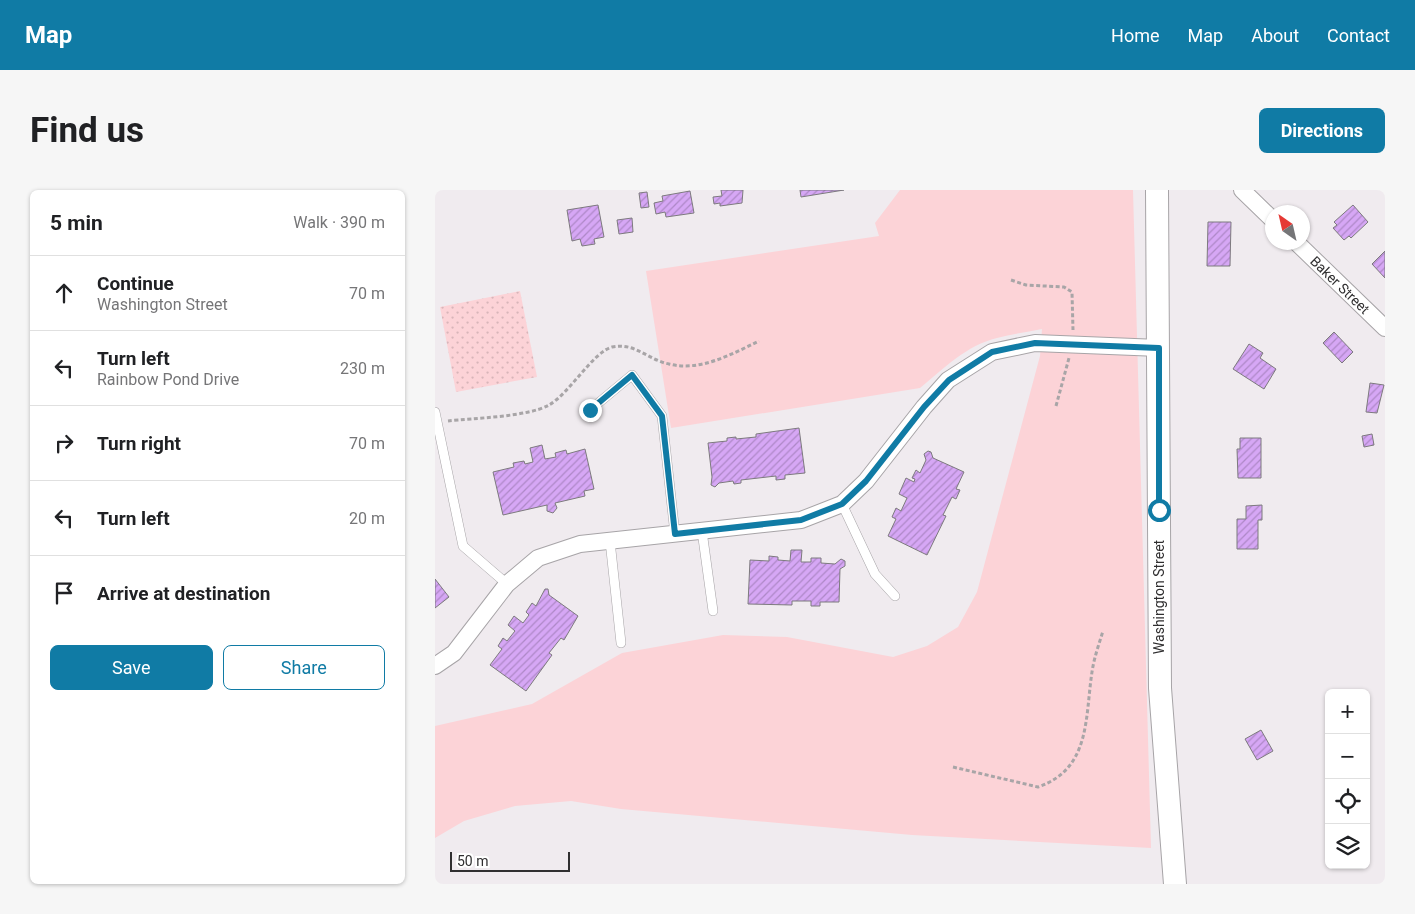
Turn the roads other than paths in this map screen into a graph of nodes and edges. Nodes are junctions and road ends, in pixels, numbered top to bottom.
1 (1157, 190) edge
2 (1242, 190) edge
3 (1265, 212) edge
4 (1304, 250) edge
5 (1385, 328) edge
6 (1159, 348) junction
7 (590, 410) dead end
8 (435, 412) edge
9 (842, 504) junction
10 (702, 531) junction
11 (675, 534) junction
12 (610, 541) junction
13 (507, 584) junction
14 (895, 596) dead end
15 (713, 611) dead end
16 (621, 643) dead end
17 (435, 666) edge
18 (1175, 884) edge

1 - 6 main road, Washington Street
2 - 3 street
4 - 5 street, Baker Street
6 - 9 street
6 - 18 main road, Washington Street
7 - 11 lane
8 - 13 lane
9 - 10 street
9 - 14 lane
10 - 11 street
10 - 15 lane
11 - 12 street
12 - 13 street
12 - 16 lane
13 - 17 street

